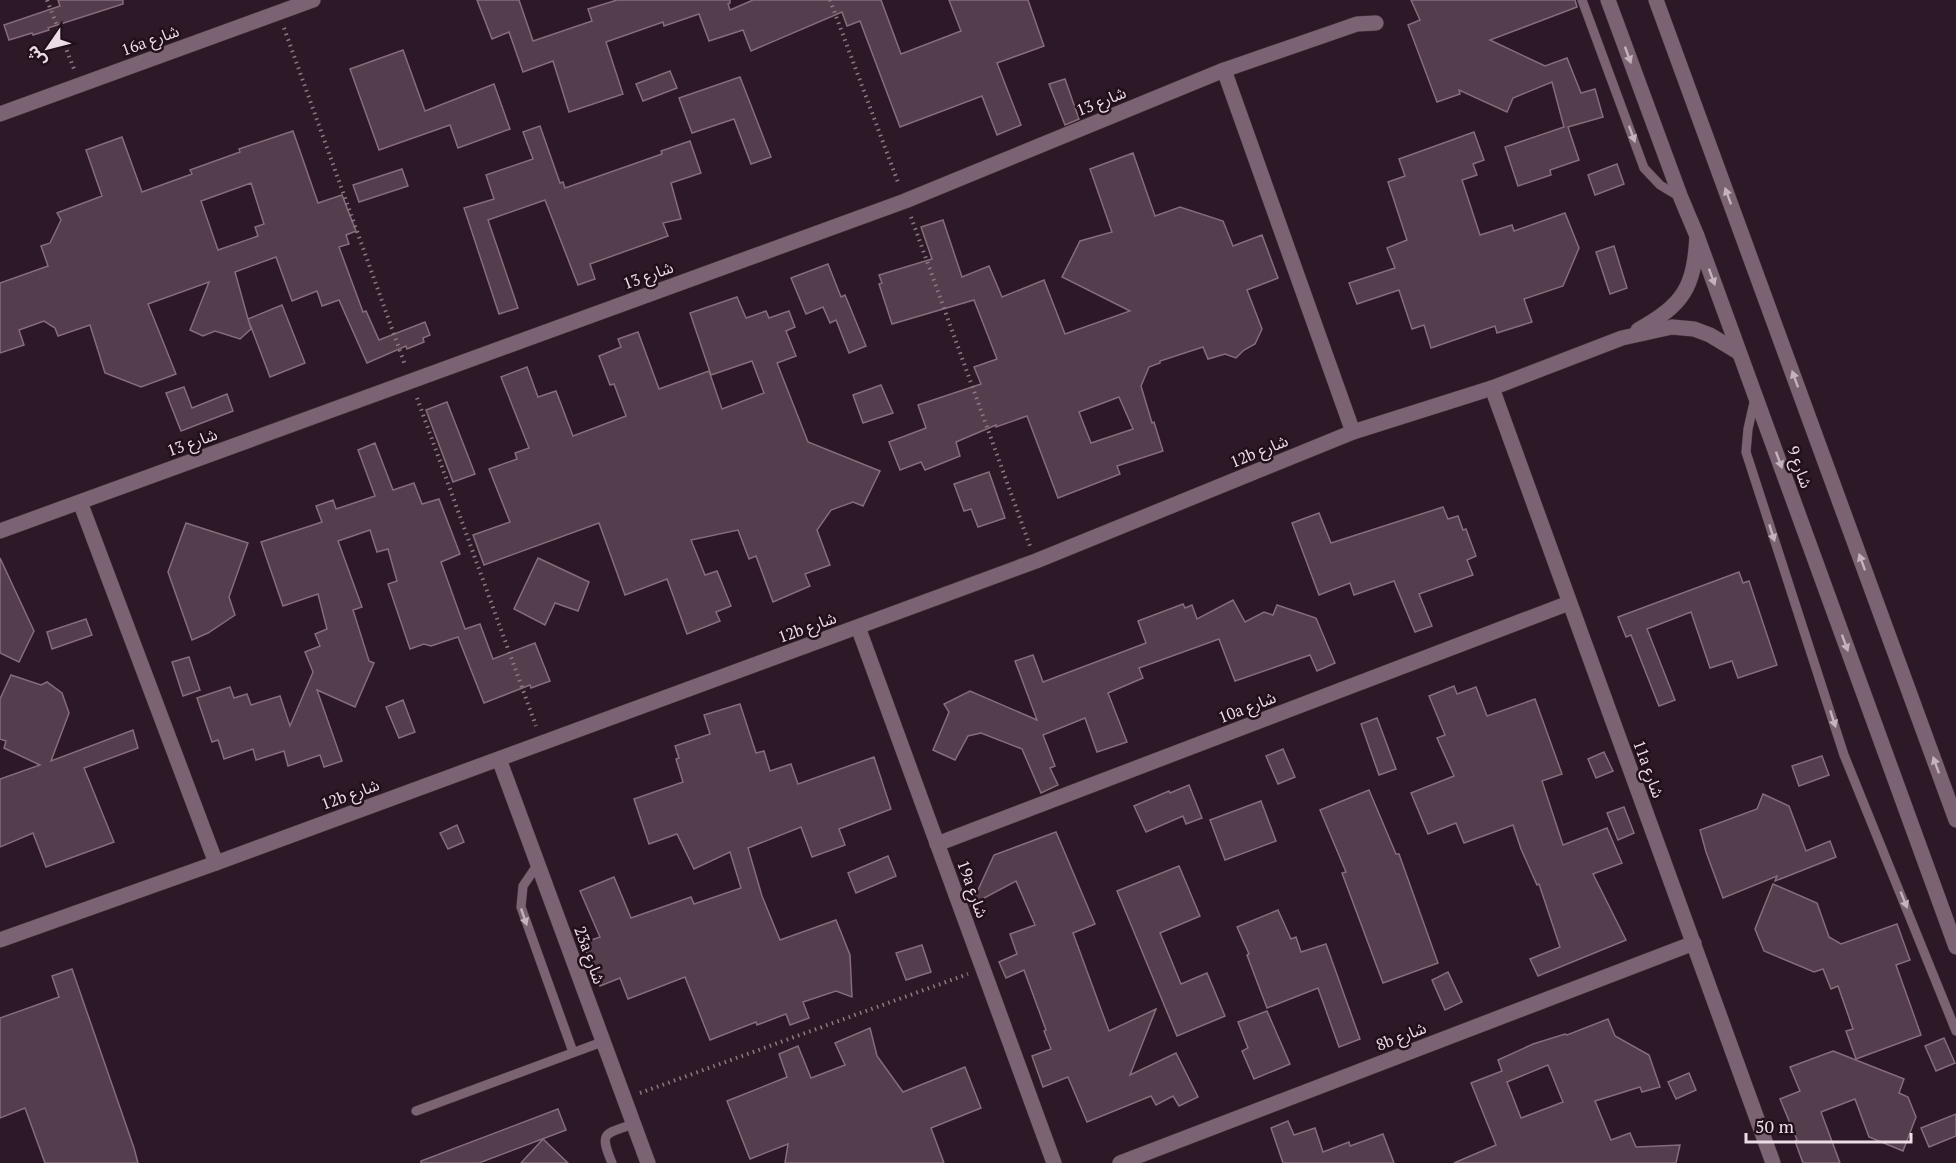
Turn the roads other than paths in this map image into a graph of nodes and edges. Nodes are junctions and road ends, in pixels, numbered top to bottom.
1 (313, 0) edge
2 (1582, 0) edge
3 (1608, 0) edge
4 (1656, 0) edge
5 (1376, 23) dead end
6 (1224, 70) junction
7 (0, 114) edge
8 (1681, 198) junction
9 (1697, 236) junction
10 (1622, 338) junction
11 (1738, 352) junction
12 (1492, 388) junction
13 (1755, 396) junction
14 (1353, 432) junction
15 (80, 501) junction
16 (0, 531) edge
17 (1569, 603) junction
18 (858, 627) junction
19 (499, 759) junction
20 (1956, 820) edge
21 (937, 844) junction
22 (216, 863) junction
23 (538, 864) junction
24 (0, 940) edge
25 (1694, 943) junction
26 (1956, 948) edge
27 (1956, 1031) edge
28 (602, 1042) junction
29 (573, 1052) junction
30 (416, 1111) dead end
31 (633, 1124) junction
32 (612, 1163) edge
33 (648, 1163) edge
34 (1054, 1163) edge
35 (1120, 1163) edge
36 (1773, 1163) edge

1 - 7 street, 16a شارع
2 -> 8 lane
3 -> 8 street, شارع 9
20 -> 4 street, شارع 9
5 - 6 street, شارع 13
6 - 14 street
6 - 15 street, شارع 13
8 - 9 street, شارع 9
9 - 10 street, 12b شارع
9 -> 11 street, شارع 9
10 - 11 street, 12b شارع
10 - 12 street, 12b شارع
11 - 13 street, شارع 9
12 - 14 street, 12b شارع
12 - 17 street, 11a شارع
13 -> 26 street, شارع 9
13 -> 27 lane
14 - 18 street, 12b شارع
15 - 16 street, شارع 13
15 - 22 street
17 - 21 street, 10a شارع
17 - 25 street, 11a شارع
18 - 19 street, 12b شارع
18 - 21 street, 19a شارع
19 - 22 street, 12b شارع
19 - 23 street, 23a شارع
21 - 34 street, 19a شارع
22 - 24 street, 12b شارع
23 - 28 street, 23a شارع
23 -> 29 lane
25 - 35 street, 8b شارع
25 - 36 street, 11a شارع
28 - 29 lane
28 - 31 street, 23a شارع
29 - 30 lane
31 - 32 lane
31 - 33 street, 23a شارع

